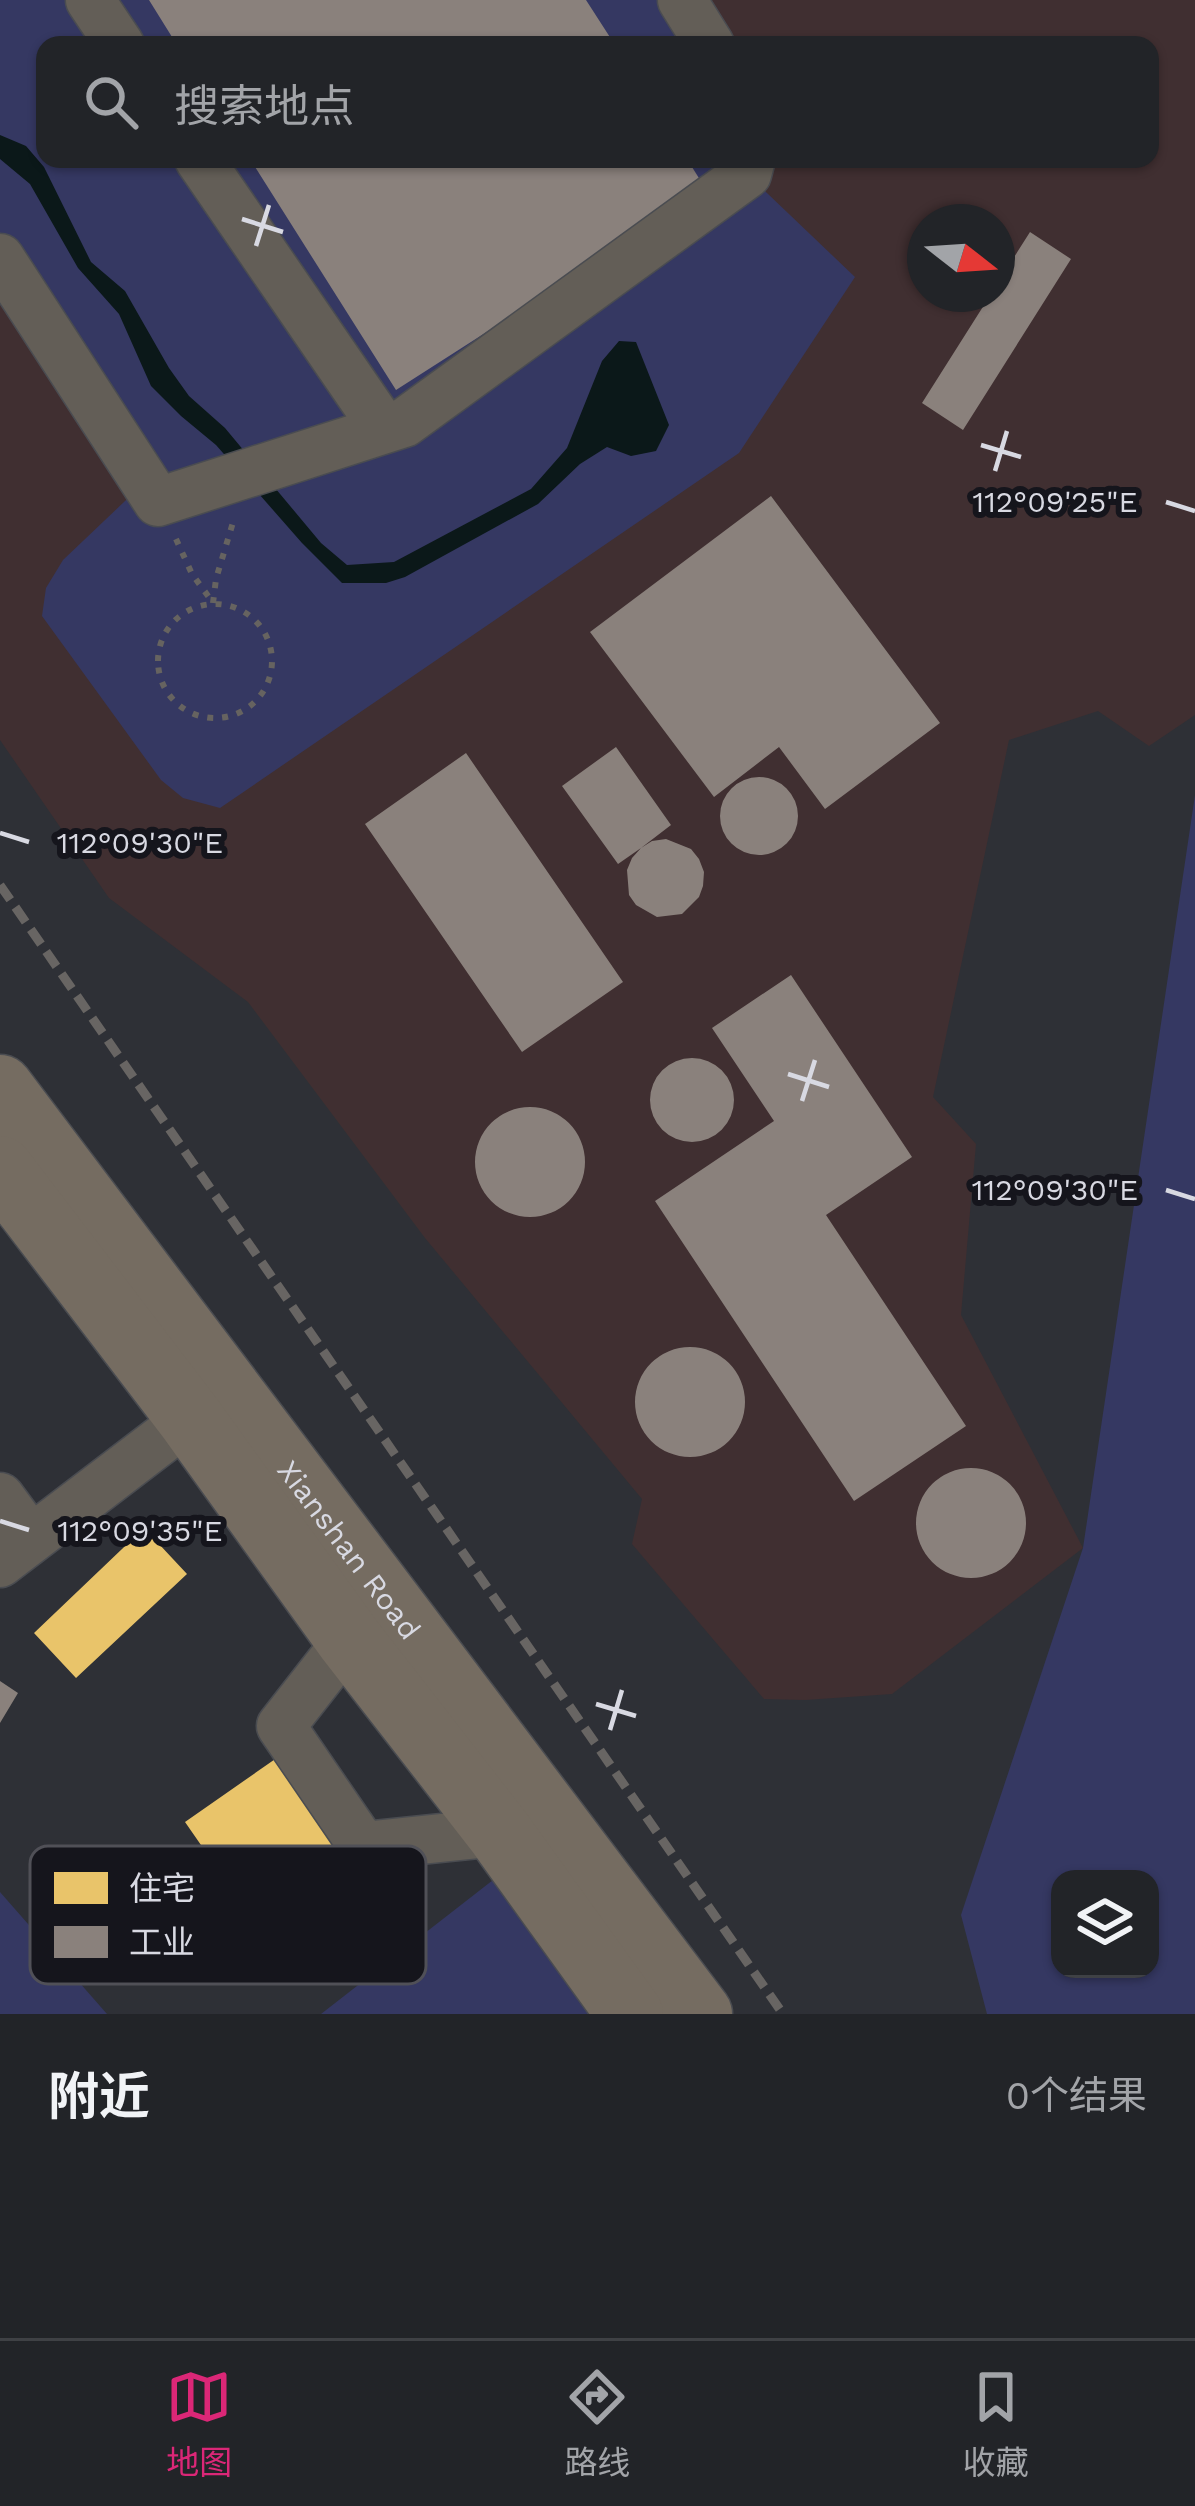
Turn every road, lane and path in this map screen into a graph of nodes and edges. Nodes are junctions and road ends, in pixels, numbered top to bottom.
1 (89, 0) edge
2 (682, 0) edge
3 (114, 36) edge
4 (704, 36) edge
5 (205, 168) edge
6 (749, 168) edge
7 (0, 258) edge
8 (384, 429) junction
9 (253, 471) junction
10 (158, 502) junction
11 (213, 603) junction
12 (0, 1088) edge
13 (0, 1169) edge
14 (190, 1418) junction
15 (0, 1497) edge
16 (16, 1551) edge
17 (349, 1639) junction
18 (499, 1832) junction
19 (630, 2014) edge
20 (700, 2014) edge

1 - 3 lane
2 - 4 lane
5 - 8 lane
6 - 8 lane
7 - 10 lane
8 - 9 lane
9 - 10 lane
9 - 11 path
10 - 11 path
11 - 11 path
12 - 20 highway, Xianshan Road
13 - 14 highway, Xianshan Road
14 - 16 lane
14 - 17 highway, Xianshan Road
15 - 16 lane
17 - 18 highway, Xianshan Road
17 - 18 lane
18 - 19 highway, Xianshan Road

